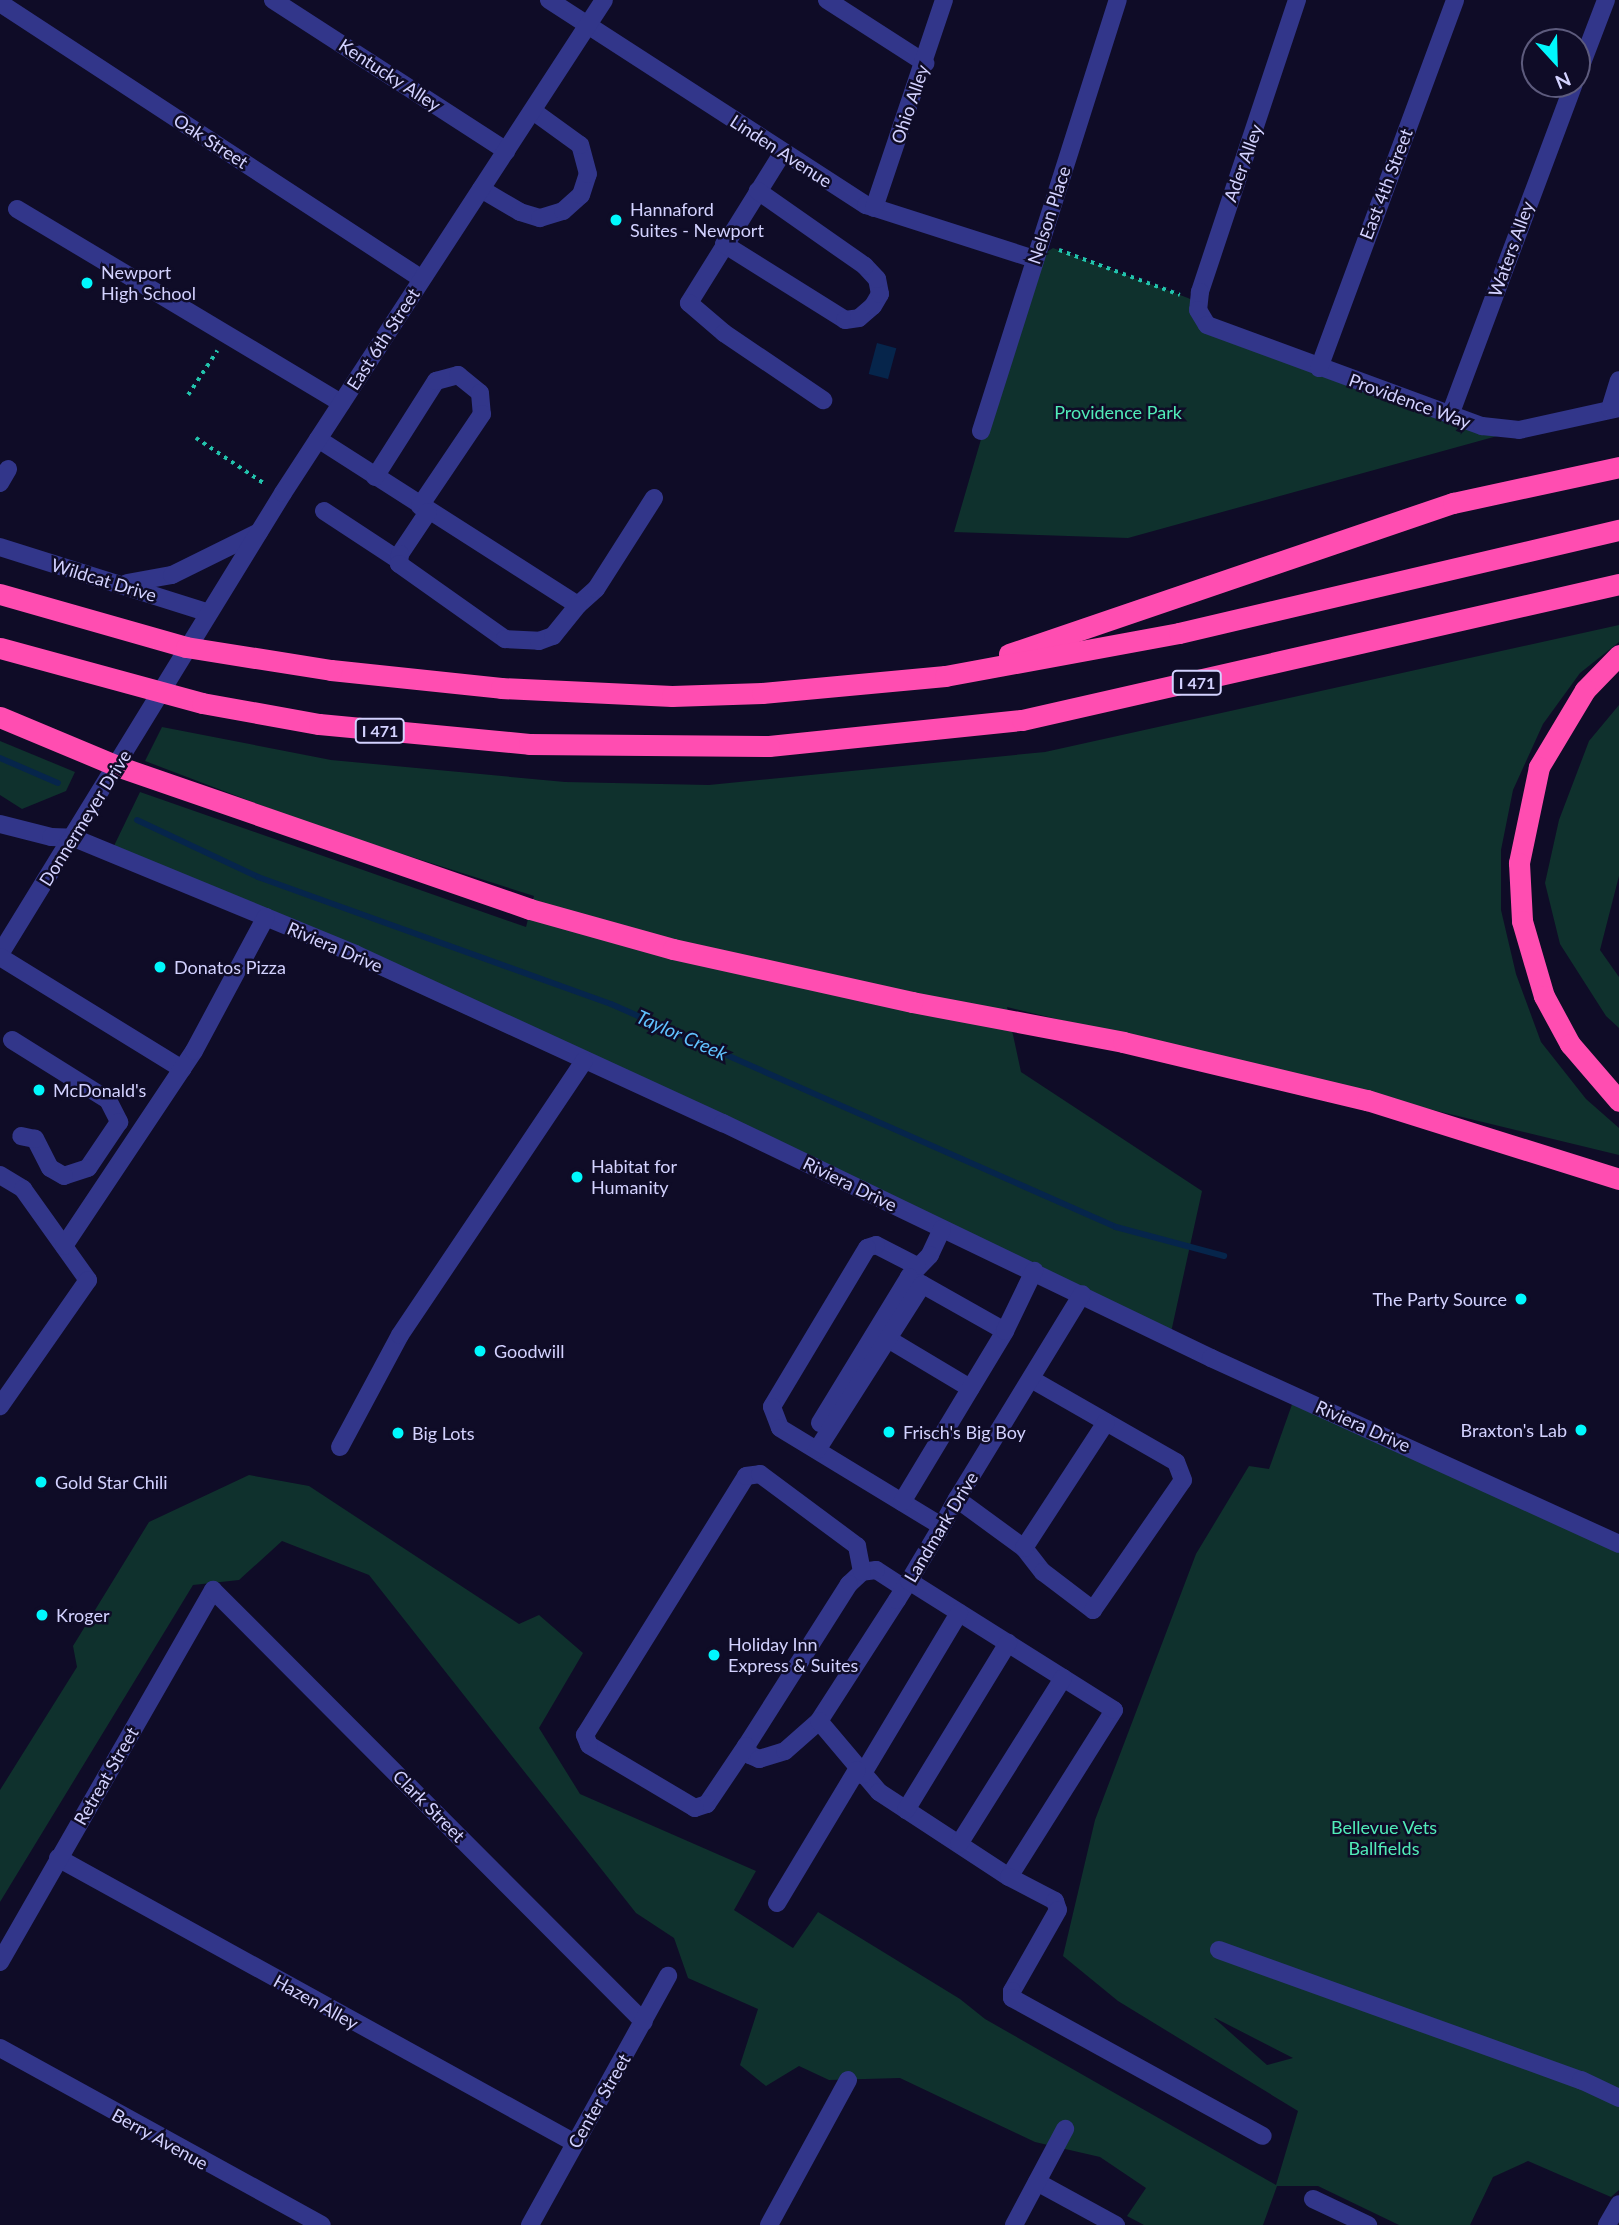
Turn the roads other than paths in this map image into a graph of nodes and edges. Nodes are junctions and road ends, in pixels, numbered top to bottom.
1 (273, 0) edge
2 (549, 0) edge
3 (604, 0) edge
4 (827, 0) edge
5 (944, 0) edge
6 (1118, 0) edge
7 (1297, 0) edge
8 (1455, 0) edge
9 (1606, 0) edge
10 (0, 3) edge
11 (587, 26) junction
12 (1591, 39) edge
13 (925, 63) junction
14 (1569, 98) edge
15 (533, 110) junction
16 (506, 151) junction
17 (783, 152) junction
18 (481, 189) junction
19 (758, 191) junction
20 (874, 208) junction
21 (17, 209) dead end
22 (724, 244) junction
23 (1034, 259) junction
24 (422, 279) junction
25 (1208, 325) joint
26 (1319, 368) junction
27 (1619, 380) edge
28 (823, 400) dead end
29 (341, 403) junction
30 (1615, 409) edge
31 (1450, 415) junction
32 (981, 431) dead end
33 (318, 439) junction
34 (1619, 467) edge
35 (375, 477) junction
36 (654, 498) dead end
37 (424, 509) junction
38 (324, 511) dead end
39 (1619, 530) edge
40 (259, 532) junction
41 (0, 547) edge
42 (397, 559) junction
43 (117, 584) junction
44 (1619, 584) edge
45 (0, 594) edge
46 (578, 605) junction
47 (209, 613) junction
48 (0, 648) edge
49 (1619, 655) edge
50 (945, 676) junction
51 (168, 681) joint
52 (0, 717) edge
53 (0, 824) edge
54 (74, 838) junction
55 (266, 917) junction
56 (0, 956) edge
57 (12, 1040) dead end
58 (584, 1061) junction
59 (182, 1069) junction
60 (1619, 1101) edge
61 (21, 1136) dead end
62 (0, 1175) edge
63 (1619, 1179) edge
64 (942, 1229) junction
65 (64, 1246) junction
66 (1034, 1271) junction
67 (916, 1276) junction
68 (1082, 1294) junction
69 (1005, 1331) junction
70 (888, 1339) junction
71 (1031, 1379) junction
72 (6, 1385) edge
73 (970, 1388) junction
74 (0, 1406) edge
75 (1105, 1422) junction
76 (340, 1447) dead end
77 (812, 1447) junction
78 (957, 1499) junction
79 (902, 1502) junction
80 (942, 1526) junction
81 (1619, 1544) edge
82 (1024, 1548) junction
83 (862, 1572) junction
84 (907, 1585) junction
85 (213, 1590) joint
86 (959, 1613) junction
87 (1008, 1643) junction
88 (1063, 1678) junction
89 (819, 1721) junction
90 (746, 1746) junction
91 (860, 1772) junction
92 (906, 1810) junction
93 (959, 1844) junction
94 (58, 1858) junction
95 (1009, 1877) junction
96 (777, 1903) dead end
97 (1219, 1950) dead end
98 (0, 1962) edge
99 (668, 1976) dead end
100 (644, 2022) junction
101 (0, 2048) edge
102 (848, 2080) dead end
103 (1619, 2098) edge
104 (1065, 2129) dead end
105 (1263, 2136) dead end
106 (575, 2143) junction
107 (1037, 2182) junction
108 (1313, 2199) dead end
109 (1619, 2203) edge
110 (321, 2225) edge
111 (530, 2225) edge
112 (769, 2225) edge
113 (1014, 2225) edge
114 (1116, 2225) edge
115 (1368, 2225) edge
116 (1607, 2225) edge

1 - 16 street, Kentucky Alley
2 - 11 street, Linden Avenue
3 - 11 street, East 6th Street
4 - 13 street
5 - 13 street, Ohio Alley
6 - 23 street, Nelson Place
7 - 25 street, Ader Alley
8 - 26 street, East 4th Street
9 - 12 street
10 - 24 street, Oak Street
11 - 15 street, East 6th Street
11 - 17 street, Linden Avenue
13 - 20 street, Ohio Alley
14 - 31 street, Waters Alley
15 - 16 street, East 6th Street
15 - 18 street
16 - 18 street, East 6th Street
17 - 19 street
17 - 20 street, Linden Avenue
18 - 24 street, East 6th Street
19 - 22 street
19 - 22 street
20 - 23 street, Linden Avenue
21 - 29 street
22 - 28 street
23 - 32 street, Nelson Place
24 - 29 street, East 6th Street
25 - 26 street, Providence Way
26 - 31 street, Providence Way
27 - 30 street
29 - 33 street, East 6th Street
30 - 31 street, Providence Way
33 - 35 street
33 - 40 street, East 6th Street
34 - 50 highway
35 - 37 street
35 - 37 street
36 - 46 street
37 - 42 street
37 - 46 street
38 - 42 street
39 - 50 highway
40 - 43 street
40 - 47 street, East 6th Street
41 - 43 street, Wildcat Drive
42 - 46 street
43 - 47 street, Wildcat Drive
44 - 48 highway, I 471, bridge
45 - 50 highway, bridge
47 - 51 street, East 6th Street
49 - 60 highway
51 - 54 street, Donnermeyer Drive
52 - 63 highway, bridge
53 - 54 street, Riviera Drive
54 - 55 street, Riviera Drive
54 - 56 street, Donnermeyer Drive
55 - 58 street, Riviera Drive
55 - 59 street
56 - 59 street
57 - 61 street
58 - 64 street, Riviera Drive
58 - 76 street
59 - 65 street
62 - 65 street
64 - 66 street, Riviera Drive
64 - 67 street
65 - 72 street
66 - 68 street, Riviera Drive
66 - 69 street
67 - 69 street
67 - 70 street
67 - 77 street
67 - 77 street
68 - 71 street, Landmark Drive
68 - 81 street, Riviera Drive
69 - 73 street
70 - 73 street
70 - 77 street
71 - 75 street
71 - 78 street, Landmark Drive
72 - 74 street
73 - 79 street
75 - 82 street
75 - 82 street
77 - 79 street
78 - 80 street, Landmark Drive
78 - 82 street
79 - 80 street
80 - 84 street, Landmark Drive
83 - 84 street
83 - 90 street
83 - 90 street
84 - 86 street
84 - 89 street, Landmark Drive
85 - 94 street, Retreat Street
85 - 100 street, Clark Street
86 - 87 street
86 - 91 street
87 - 88 street
87 - 92 street
88 - 93 street
88 - 95 street
89 - 90 street, Landmark Drive
89 - 91 street
91 - 92 street
91 - 96 street
92 - 93 street
93 - 95 street
94 - 98 street, Retreat Street
94 - 106 street, Hazen Alley
95 - 105 street
97 - 103 street
99 - 100 street, Center Street
100 - 106 street, Center Street
101 - 110 street, Berry Avenue
102 - 112 street
104 - 107 street
106 - 111 street, Center Street
107 - 113 street
107 - 114 street
108 - 115 street
109 - 116 street

